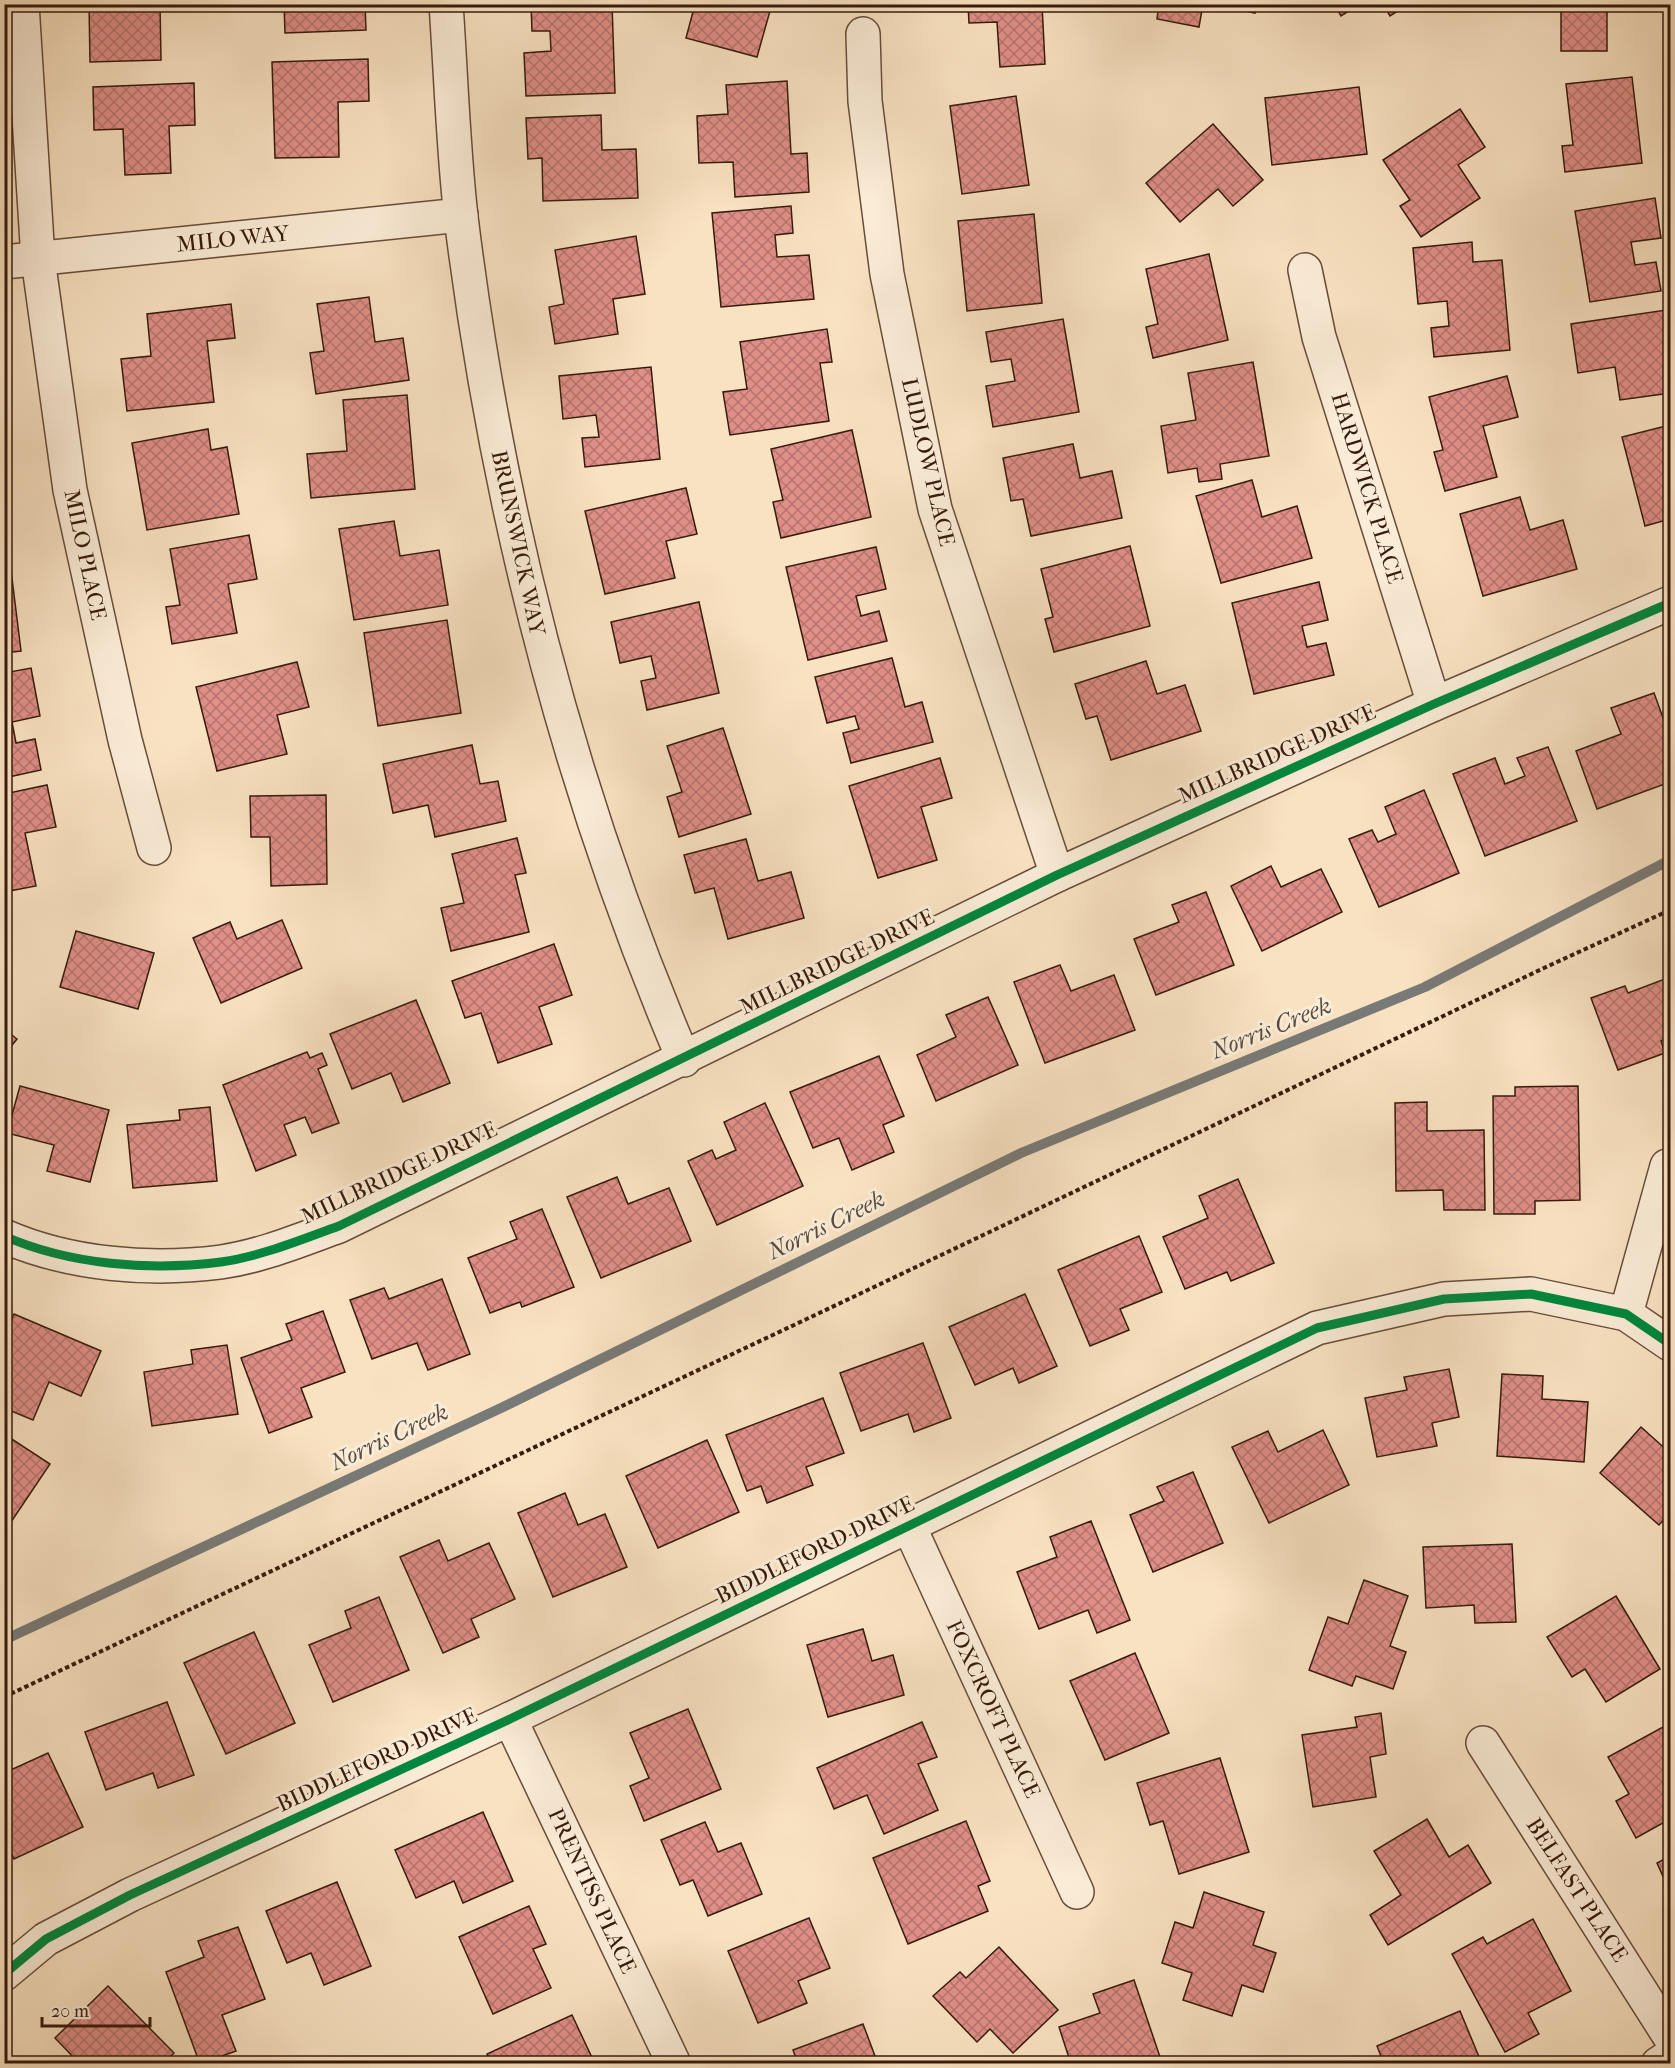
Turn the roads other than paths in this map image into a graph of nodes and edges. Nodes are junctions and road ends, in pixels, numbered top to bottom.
1 (22, 4) edge
2 (446, 4) edge
3 (863, 34) dead end
4 (461, 215) junction
5 (38, 259) junction
6 (4, 262) edge
7 (1305, 270) dead end
8 (1671, 603) edge
9 (1434, 704) junction
10 (154, 848) dead end
11 (1058, 875) junction
12 (684, 1060) junction
13 (1667, 1167) dead end
14 (4, 1236) edge
15 (1626, 1314) junction
16 (1671, 1344) edge
17 (909, 1526) junction
18 (510, 1719) junction
19 (1482, 1743) dead end
20 (1077, 1892) dead end
21 (4, 1974) edge
22 (1671, 2037) edge
23 (1671, 2056) edge
24 (674, 2064) edge
25 (1658, 2064) edge

1 - 5 street, MILO PLACE
2 - 4 street, BRUNSWICK WAY
3 - 11 street, LUDLOW PLACE
4 - 5 street, MILO WAY
4 - 12 street, BRUNSWICK WAY
5 - 6 street, MILO WAY
5 - 10 street, MILO PLACE
7 - 9 street, HARDWICK PLACE
8 - 9 street, MILLBRIDGE DRIVE
9 - 11 street, MILLBRIDGE DRIVE
11 - 12 street, MILLBRIDGE DRIVE
12 - 14 street, MILLBRIDGE DRIVE
13 - 15 street
15 - 16 street, BIDDLEFORD DRIVE
15 - 17 street, BIDDLEFORD DRIVE
17 - 18 street, BIDDLEFORD DRIVE
17 - 20 street, FOXCROFT PLACE
18 - 21 street, BIDDLEFORD DRIVE
18 - 24 street, PRENTISS PLACE
19 - 22 street, BELFAST PLACE
23 - 25 street

